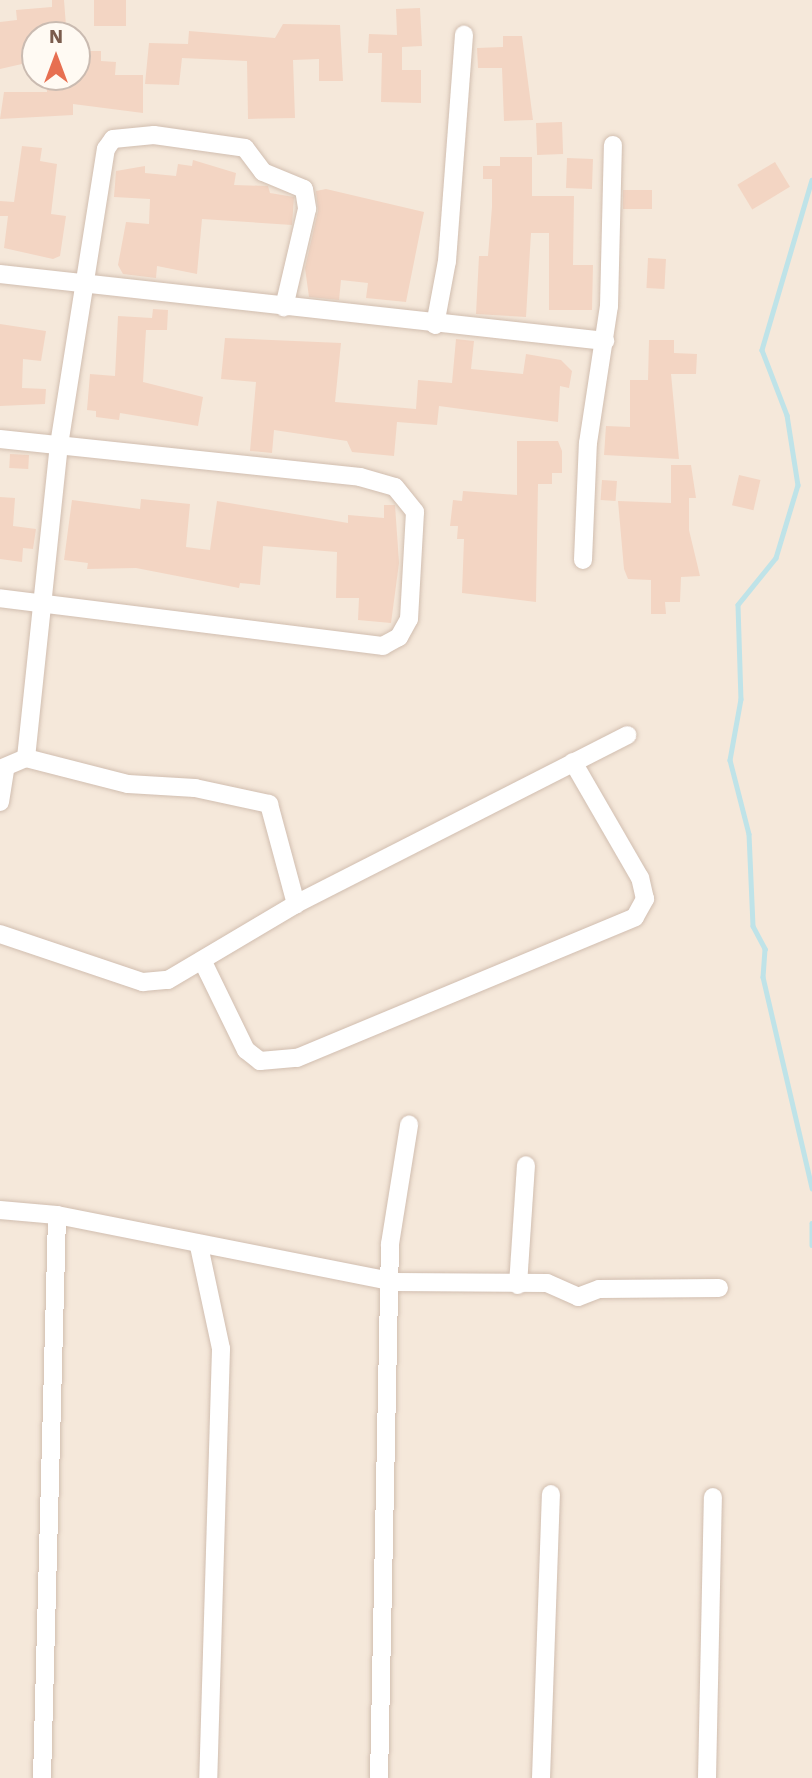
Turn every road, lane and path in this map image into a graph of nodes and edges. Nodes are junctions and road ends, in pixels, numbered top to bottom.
1 (464, 35) dead end
2 (613, 145) dead end
3 (0, 274) edge
4 (85, 282) junction
5 (284, 307) junction
6 (435, 325) junction
7 (605, 341) junction
8 (0, 439) edge
9 (59, 445) junction
10 (583, 560) dead end
11 (0, 598) edge
12 (42, 602) junction
13 (627, 735) dead end
14 (26, 758) junction
15 (573, 762) junction
16 (2, 769) edge
17 (0, 802) edge
18 (296, 904) junction
19 (0, 934) edge
20 (203, 962) junction
21 (409, 1125) dead end
22 (526, 1165) dead end
23 (0, 1210) edge
24 (57, 1215) junction
25 (199, 1246) junction
26 (394, 1282) junction
27 (518, 1284) junction
28 (719, 1289) dead end
29 (551, 1494) dead end
30 (713, 1497) dead end
31 (41, 1778) edge
32 (208, 1778) edge
33 (379, 1778) edge
34 (541, 1778) edge
35 (706, 1778) edge

1 - 6 street
2 - 7 street
3 - 4 street
4 - 5 street
4 - 5 street
4 - 9 street
5 - 6 street
6 - 7 street
7 - 10 street
8 - 9 street
9 - 12 street
9 - 12 street
11 - 12 street
12 - 14 street
13 - 15 street
14 - 16 street
14 - 18 street
15 - 18 street
15 - 20 street
16 - 17 street
18 - 20 street
19 - 20 street
21 - 26 street
22 - 27 street
23 - 24 street
24 - 25 street
24 - 31 street
25 - 26 street
25 - 32 street
26 - 27 street
26 - 33 street
27 - 28 street
29 - 34 street
30 - 35 street

